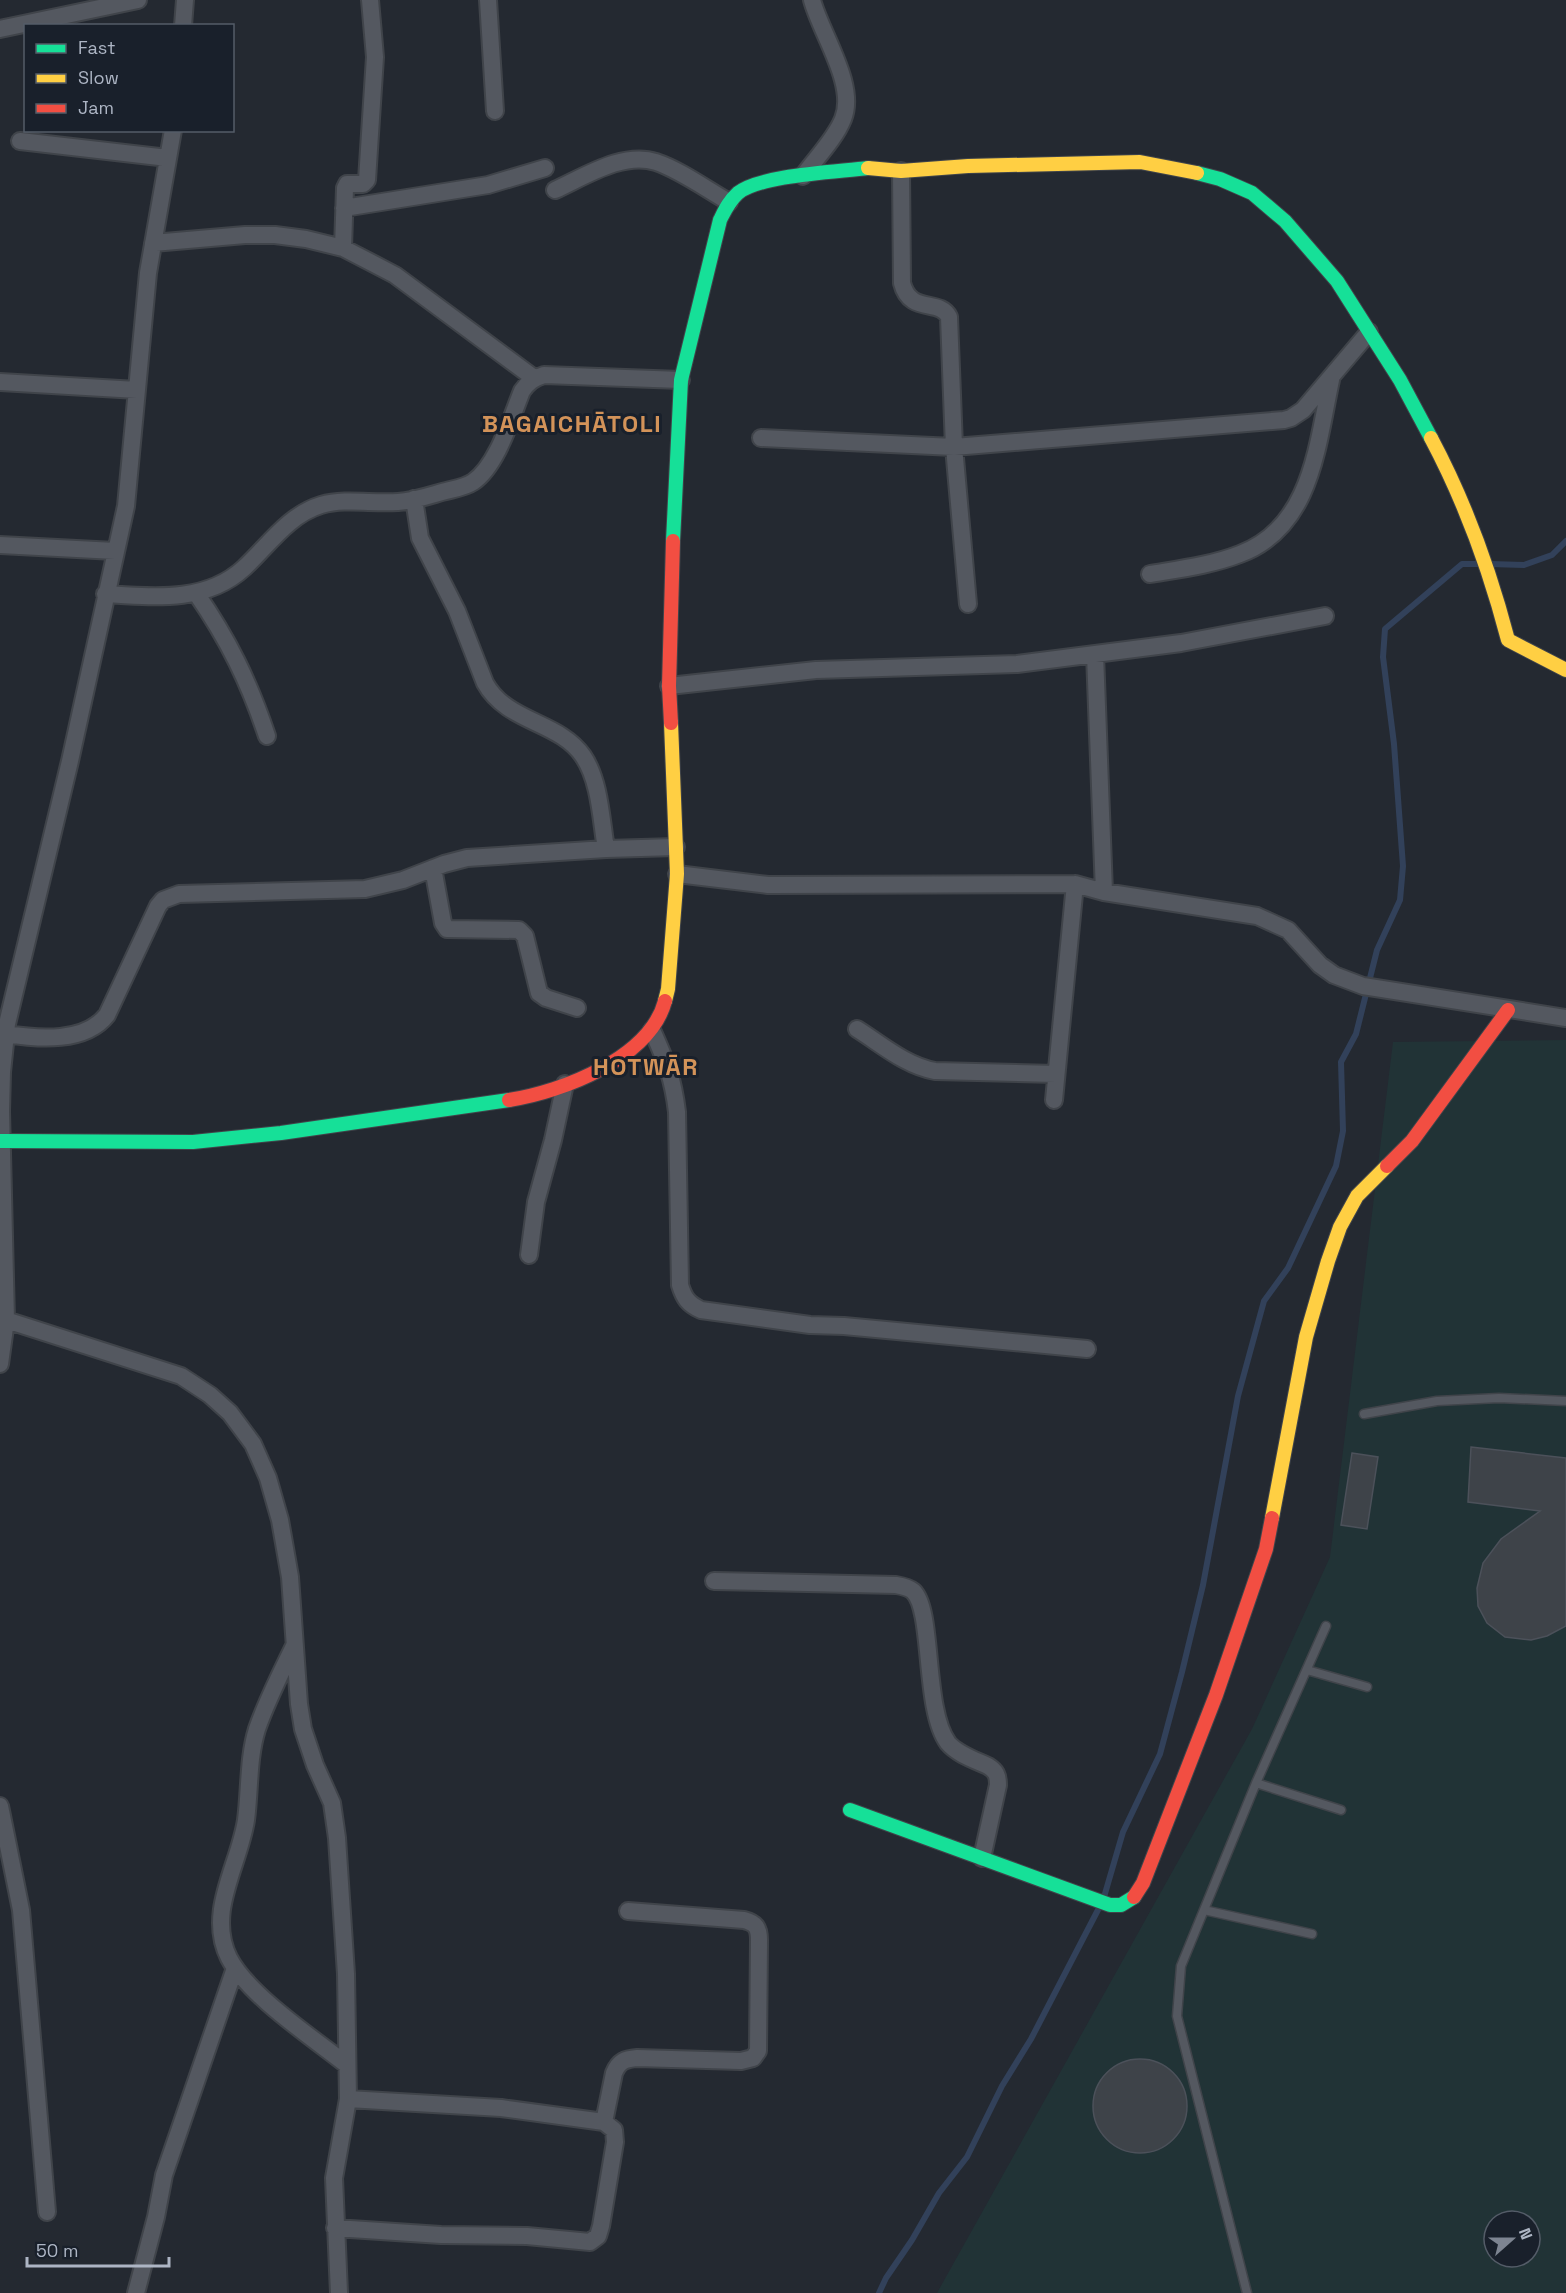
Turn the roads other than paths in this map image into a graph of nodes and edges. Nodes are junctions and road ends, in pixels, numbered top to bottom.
1 (138, 0) edge
2 (185, 0) edge
3 (370, 0) edge
4 (488, 0) edge
5 (812, 0) edge
6 (183, 24) edge
7 (0, 29) edge
8 (495, 111) dead end
9 (173, 132) edge
10 (20, 141) dead end
11 (168, 158) junction
12 (545, 168) dead end
13 (901, 171) junction
14 (803, 176) junction
15 (555, 190) dead end
16 (729, 202) junction
17 (344, 208) junction
18 (153, 243) junction
19 (343, 248) junction
20 (1369, 332) junction
21 (1332, 376) junction
22 (534, 378) junction
23 (681, 380) junction
24 (0, 382) edge
25 (137, 390) junction
26 (761, 438) dead end
27 (954, 447) junction
28 (414, 499) junction
29 (0, 546) edge
30 (115, 552) junction
31 (1150, 574) dead end
32 (196, 593) junction
33 (105, 594) junction
34 (968, 604) dead end
35 (1325, 616) dead end
36 (1095, 654) junction
37 (1566, 670) edge
38 (669, 686) junction
39 (267, 736) dead end
40 (676, 847) junction
41 (606, 849) junction
42 (433, 868) junction
43 (677, 874) junction
44 (1075, 884) junction
45 (1104, 892) junction
46 (577, 1008) dead end
47 (1508, 1010) junction
48 (1566, 1018) edge
49 (857, 1029) dead end
50 (652, 1030) junction
51 (6, 1034) junction
52 (2, 1052) edge
53 (1056, 1074) junction
54 (565, 1084) junction
55 (1054, 1100) dead end
56 (1, 1141) edge
57 (529, 1255) dead end
58 (6, 1320) junction
59 (1087, 1349) dead end
60 (0, 1364) edge
61 (1566, 1401) edge
62 (1364, 1414) dead end
63 (714, 1581) dead end
64 (1326, 1626) dead end
65 (294, 1645) junction
66 (1306, 1670) junction
67 (1367, 1687) dead end
68 (1256, 1783) junction
69 (0, 1806) edge
70 (850, 1809) dead end
71 (1341, 1810) dead end
72 (982, 1858) junction
73 (1204, 1910) junction
74 (628, 1911) dead end
75 (1312, 1934) dead end
76 (235, 1968) junction
77 (347, 2065) junction
78 (348, 2099) junction
79 (604, 2122) junction
80 (47, 2212) dead end
81 (335, 2228) junction
82 (136, 2293) edge
83 (339, 2293) edge
84 (1247, 2293) edge

1 - 7 street
2 - 6 street
3 - 17 street
4 - 8 street
5 - 14 street
9 - 11 street
10 - 11 street
11 - 18 street
12 - 17 street
13 - 14 street
13 - 20 street
13 - 27 street
14 - 16 street
15 - 16 street
16 - 23 street
17 - 19 street
18 - 19 street
18 - 25 street
19 - 22 street
20 - 21 street
20 - 37 street
21 - 27 street
21 - 31 street
22 - 23 street
22 - 28 street
23 - 38 street
24 - 25 street
25 - 30 street
26 - 27 street
27 - 34 street
28 - 32 street
28 - 41 street
29 - 30 street
30 - 33 street
32 - 33 street
32 - 39 street
33 - 51 street
35 - 36 street
36 - 38 street
36 - 45 street
38 - 40 street
40 - 41 street
40 - 43 street
41 - 42 street
42 - 46 street
42 - 51 street
43 - 44 street
43 - 50 street
44 - 45 street
44 - 53 street
45 - 47 street
47 - 48 street
47 - 72 street
49 - 53 street
50 - 54 street
50 - 59 street
51 - 52 street
52 - 56 street
53 - 55 street
54 - 56 street
54 - 57 street
56 - 58 street
58 - 60 street
58 - 65 street
61 - 62 lane
63 - 72 street
64 - 66 lane
65 - 76 street
65 - 77 street
66 - 67 lane
66 - 68 lane
68 - 71 lane
68 - 73 lane
69 - 80 street
70 - 72 street
73 - 75 lane
73 - 84 lane
74 - 79 street
76 - 77 street
76 - 82 street
77 - 78 street
78 - 79 street
78 - 81 street
79 - 81 street
81 - 83 street

